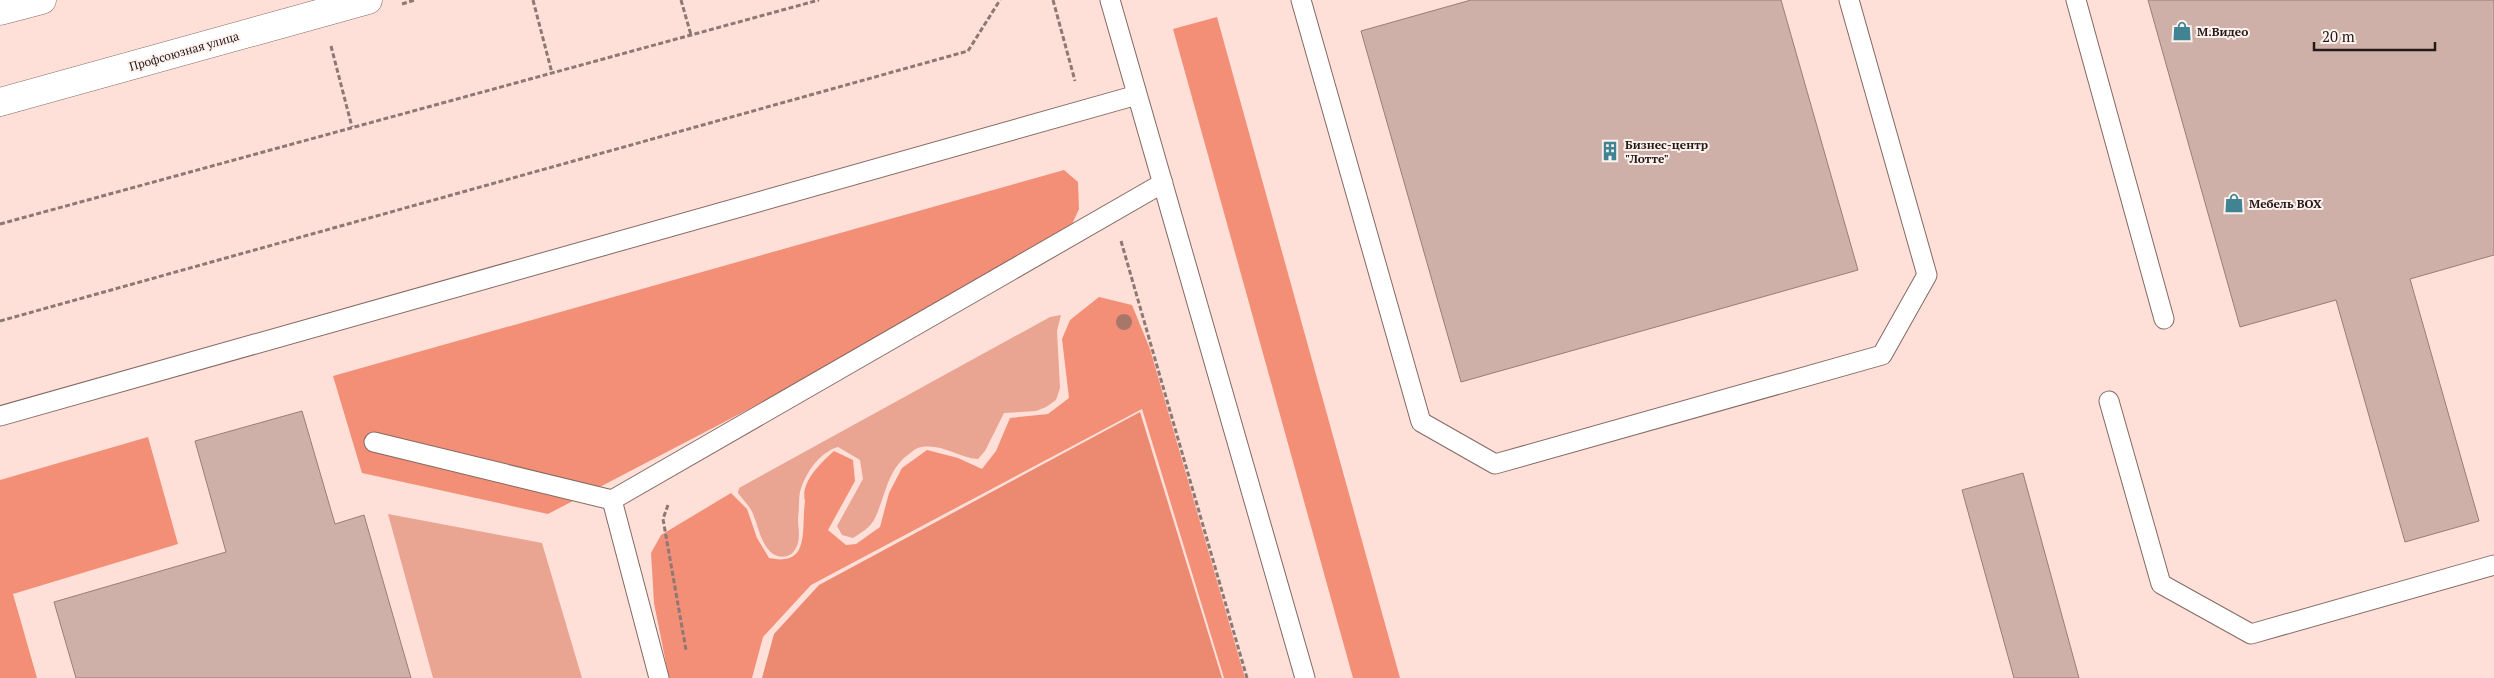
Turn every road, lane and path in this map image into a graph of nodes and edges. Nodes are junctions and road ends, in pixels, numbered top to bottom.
1 (42, 0) edge
2 (368, 0) edge
3 (415, 0) edge
4 (533, 0) edge
5 (681, 0) edge
6 (819, 0) edge
7 (1000, 0) edge
8 (1053, 0) edge
9 (1110, 0) edge
10 (1301, 0) edge
11 (1849, 0) edge
12 (2076, 0) edge
13 (397, 5) dead end
14 (0, 11) edge
15 (691, 35) junction
16 (330, 43) dead end
17 (552, 73) junction
18 (1075, 82) dead end
19 (1137, 95) junction
20 (0, 102) edge
21 (352, 128) junction
22 (1163, 183) junction
23 (0, 224) edge
24 (1113, 245) dead end
25 (2164, 319) dead end
26 (0, 322) edge
27 (2109, 402) dead end
28 (0, 416) edge
29 (374, 442) dead end
30 (612, 500) junction
31 (668, 503) dead end
32 (2494, 565) edge
33 (688, 659) dead end
34 (659, 678) edge
35 (1247, 678) edge
36 (1305, 678) edge

1 - 14 main road
2 - 20 main road, Профсоюзная улица
3 - 13 path
4 - 17 path
5 - 15 path
6 - 15 path
7 - 26 path
8 - 18 path
9 - 19 lane
10 - 11 lane
12 - 25 lane
15 - 17 path
16 - 21 path
17 - 21 path
19 - 22 lane
19 - 28 lane
21 - 23 path
22 - 30 lane
22 - 36 lane
24 - 35 path
27 - 32 lane
29 - 30 lane
30 - 34 lane
31 - 33 path

